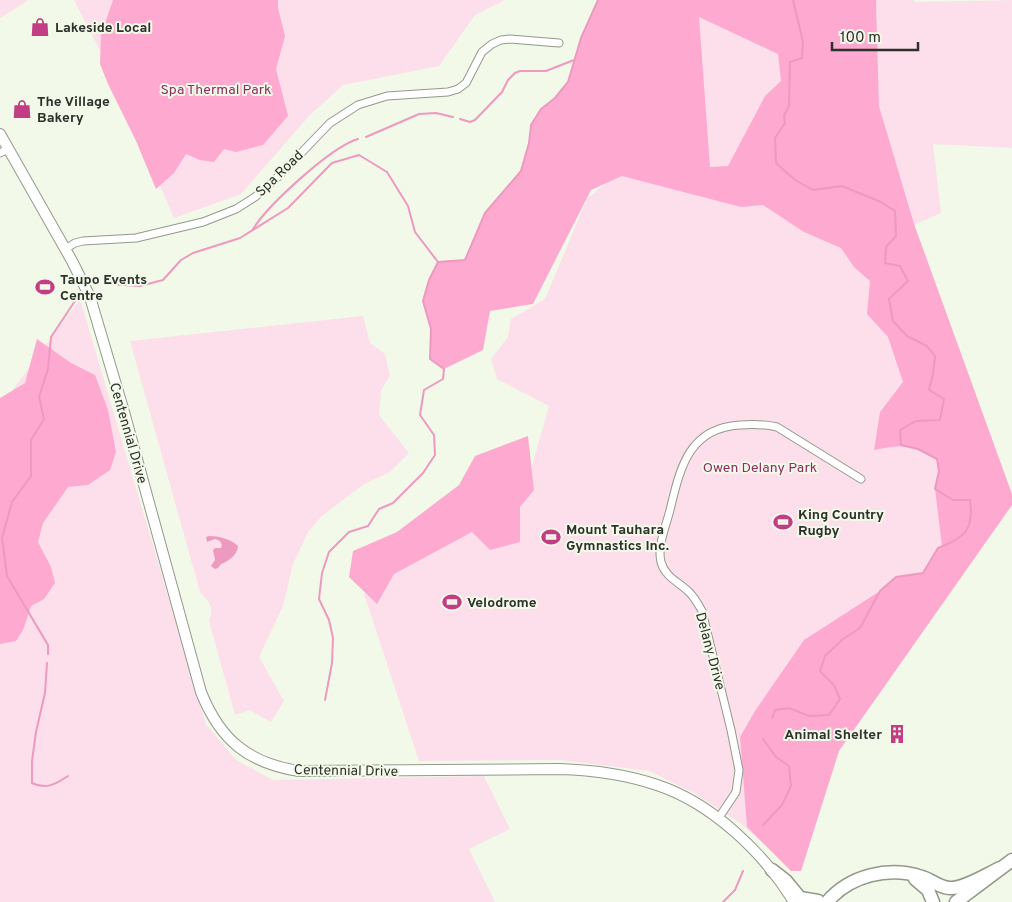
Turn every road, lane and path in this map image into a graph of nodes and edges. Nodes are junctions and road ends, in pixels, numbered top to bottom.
1 (559, 43) dead end
2 (0, 134) edge
3 (4, 151) edge
4 (65, 249) junction
5 (861, 478) dead end
6 (718, 819) junction
7 (1012, 860) edge
8 (1006, 867) edge
9 (772, 870) junction
10 (912, 875) junction
11 (823, 901) edge
12 (794, 902) edge
13 (933, 902) edge
14 (956, 902) edge
15 (966, 902) edge

1 - 4 street, Spa Road
2 - 3 main road
3 - 4 main road
4 - 6 main road, Centennial Drive
5 - 6 street, Delany Drive
6 - 9 main road, Centennial Drive
7 - 8 highway
8 - 10 highway
8 - 14 highway
8 - 15 highway
9 - 11 highway
9 - 12 main road, Centennial Drive
10 - 11 highway
10 - 13 highway

